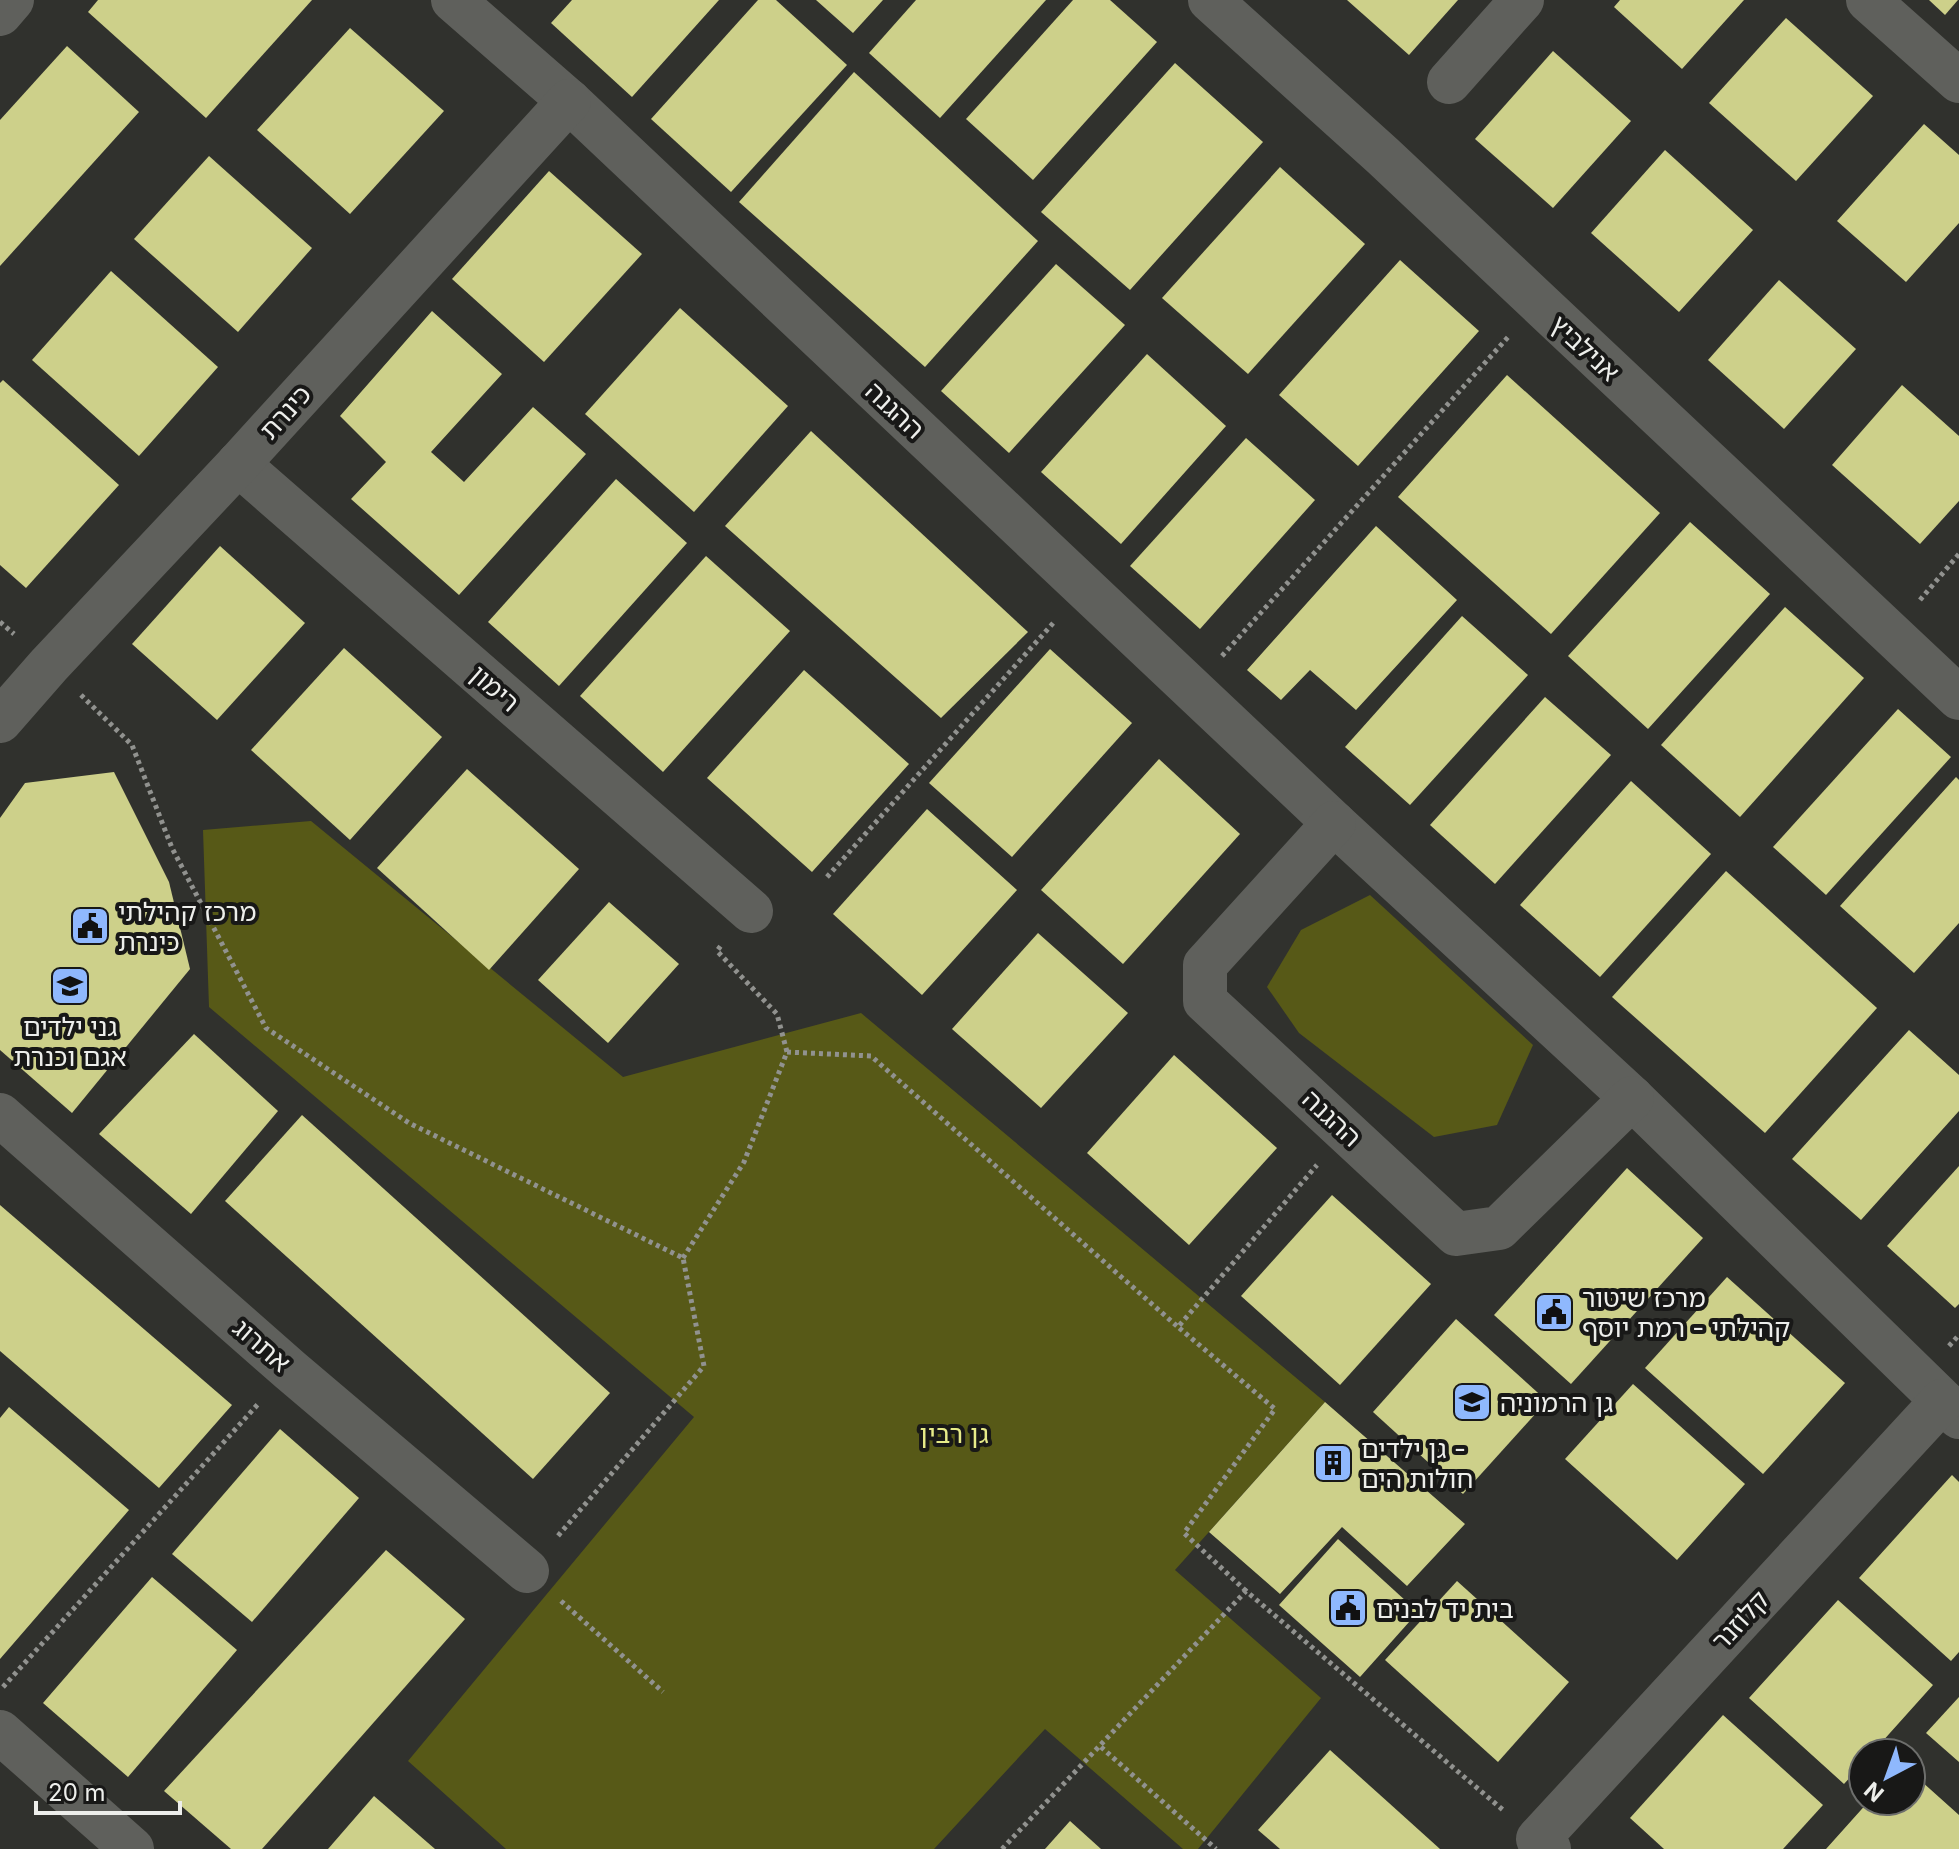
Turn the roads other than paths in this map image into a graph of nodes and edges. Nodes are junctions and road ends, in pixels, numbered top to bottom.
1 (12, 0) edge
2 (453, 0) edge
3 (1210, 0) edge
4 (1522, 0) edge
5 (1868, 0) edge
6 (0, 14) edge
7 (1959, 81) edge
8 (1449, 82) dead end
9 (569, 101) junction
10 (238, 464) junction
11 (1959, 698) edge
12 (0, 721) edge
13 (1334, 823) junction
14 (751, 911) road end
15 (1632, 1098) junction
16 (0, 1115) edge
17 (1950, 1409) edge
18 (527, 1571) road end
19 (0, 1732) edge
20 (1543, 1844) edge
21 (132, 1849) edge

1 - 6 street
2 - 9 street, ההגנה
3 - 11 street, אנילביץ
4 - 8 street
5 - 7 street
9 - 10 street, כינרת
9 - 13 street, ההגנה
10 - 12 street, כינרת
10 - 14 street, רימון
13 - 15 street, ההגנה
13 - 15 street, ההגנה
15 - 17 street, ההגנה
16 - 18 street, אתרוג
17 - 20 street, קלוזנר
19 - 21 street

